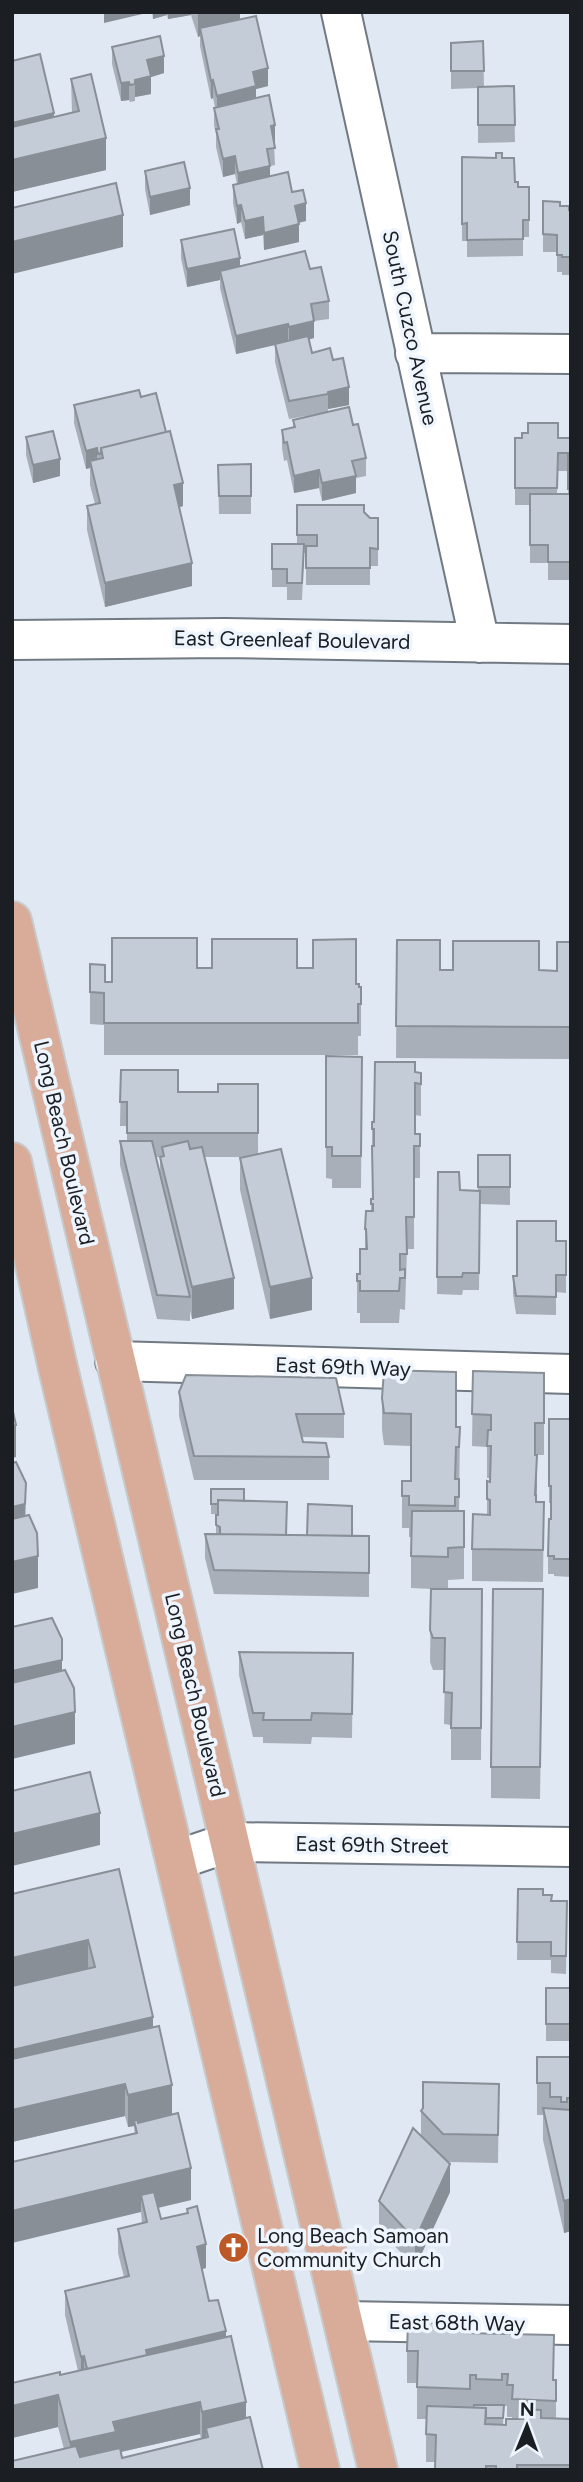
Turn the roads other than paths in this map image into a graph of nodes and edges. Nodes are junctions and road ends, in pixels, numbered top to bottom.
1 (341, 12) edge
2 (415, 354) junction
3 (571, 354) edge
4 (12, 640) edge
5 (480, 643) junction
6 (571, 644) edge
7 (12, 920) edge
8 (12, 1162) edge
9 (115, 1361) junction
10 (571, 1374) edge
11 (230, 1842) junction
12 (571, 1847) edge
13 (177, 1860) junction
14 (344, 2321) junction
15 (571, 2325) edge
16 (320, 2470) edge
17 (378, 2470) edge

1 - 2 street, South Cuzco Avenue
2 - 3 street
2 - 5 street, South Cuzco Avenue
4 - 5 street, East Greenleaf Boulevard
5 - 6 street, East Greenleaf Boulevard
7 - 9 main road, Long Beach Boulevard
8 - 13 main road
9 - 10 street, East 69th Way
9 - 11 main road, Long Beach Boulevard
11 - 12 street, East 69th Street
11 - 13 street, East 69th Street
11 - 14 main road, Long Beach Boulevard
13 - 16 main road
14 - 15 street, East 68th Way
14 - 17 main road, Long Beach Boulevard

